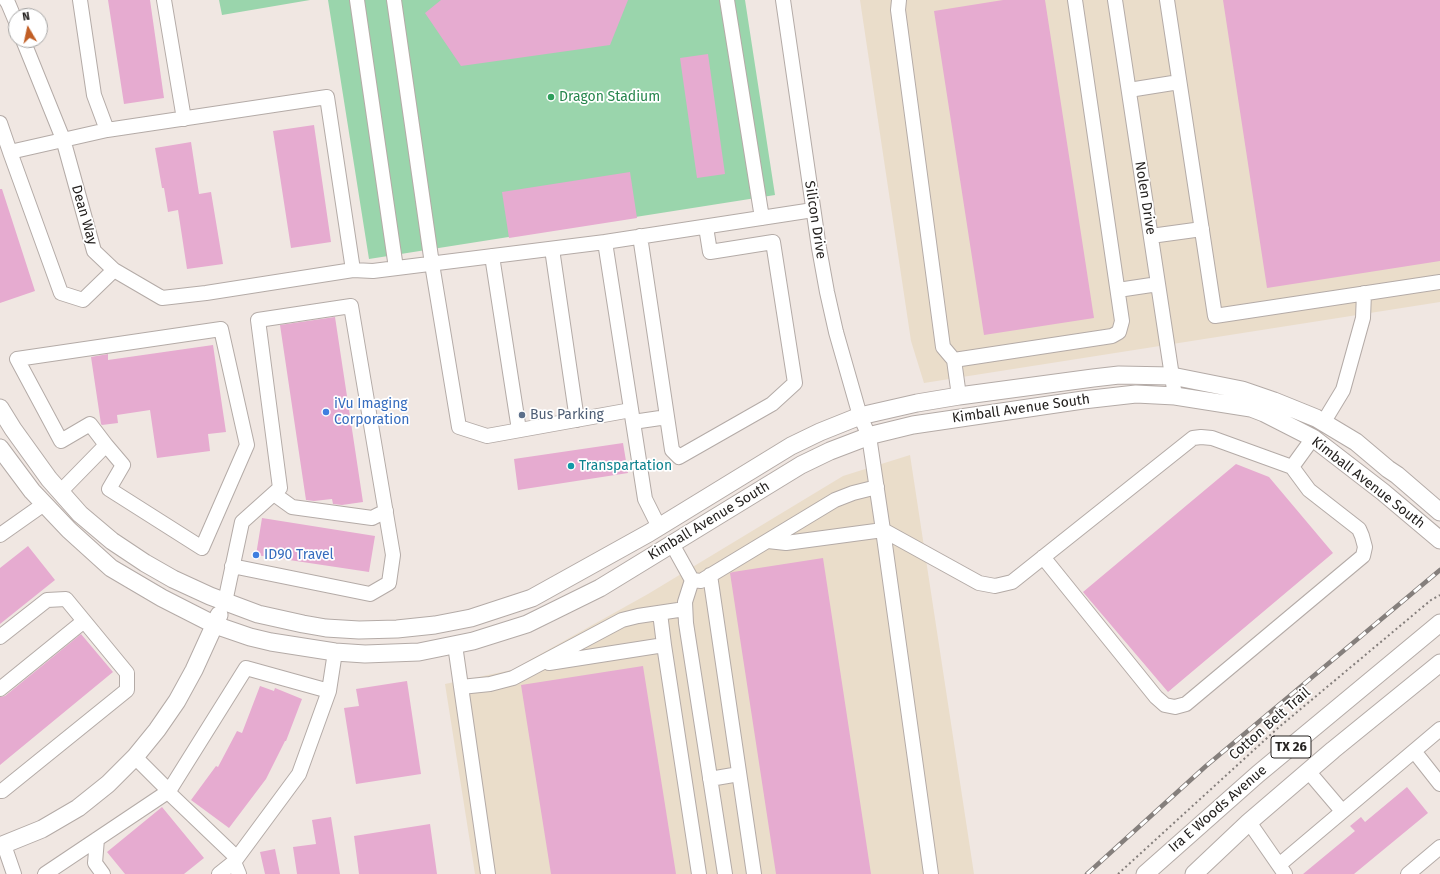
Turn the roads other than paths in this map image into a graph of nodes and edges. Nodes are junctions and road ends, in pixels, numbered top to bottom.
1 (80, 0) edge
2 (164, 0) edge
3 (357, 0) edge
4 (394, 0) edge
5 (727, 0) edge
6 (783, 0) edge
7 (899, 0) edge
8 (1075, 0) edge
9 (1115, 0) edge
10 (1167, 0) edge
11 (26, 48) edge
12 (1179, 82) junction
13 (1129, 90) junction
14 (184, 119) junction
15 (0, 123) edge
16 (107, 130) junction
17 (63, 139) junction
18 (10, 152) junction
19 (814, 210) junction
20 (762, 218) junction
21 (706, 226) junction
22 (1202, 229) junction
23 (640, 236) junction
24 (1151, 236) junction
25 (605, 242) junction
26 (552, 249) junction
27 (492, 256) junction
28 (432, 264) junction
29 (396, 268) junction
30 (114, 270) junction
31 (353, 270) junction
32 (1440, 282) edge
33 (1158, 284) junction
34 (1118, 290) junction
35 (1364, 293) junction
36 (954, 360) junction
37 (1172, 376) junction
38 (959, 396) junction
39 (1175, 396) junction
40 (0, 408) edge
41 (632, 416) junction
42 (860, 416) junction
43 (667, 417) junction
44 (577, 420) junction
45 (1323, 423) junction
46 (519, 430) junction
47 (869, 436) junction
48 (1313, 438) junction
49 (106, 445) junction
50 (0, 448) edge
51 (1292, 467) junction
52 (877, 487) junction
53 (60, 492) junction
54 (274, 494) junction
55 (44, 504) junction
56 (386, 511) junction
57 (1440, 512) edge
58 (659, 527) junction
59 (883, 530) junction
60 (0, 535) edge
61 (1440, 540) edge
62 (768, 541) junction
63 (672, 544) junction
64 (1043, 557) junction
65 (232, 566) junction
66 (710, 575) junction
67 (692, 580) junction
68 (224, 602) junction
69 (685, 609) junction
70 (660, 613) junction
71 (84, 621) junction
72 (451, 622) junction
73 (1440, 623) edge
74 (215, 625) junction
75 (0, 638) edge
76 (455, 645) junction
77 (664, 645) junction
78 (335, 652) junction
79 (1440, 663) edge
80 (540, 664) junction
81 (461, 687) junction
82 (0, 689) edge
83 (329, 691) junction
84 (1440, 729) edge
85 (1414, 751) junction
86 (135, 757) junction
87 (1308, 771) junction
88 (739, 774) junction
89 (710, 779) junction
90 (1440, 784) edge
91 (0, 791) edge
92 (168, 792) junction
93 (1342, 811) junction
94 (1249, 822) junction
95 (97, 839) junction
96 (2, 846) edge
97 (1440, 847) edge
98 (236, 864) edge
99 (1282, 869) edge
100 (14, 874) edge
101 (46, 874) edge
102 (103, 874) edge
103 (219, 874) edge
104 (488, 874) edge
105 (699, 874) edge
106 (725, 874) edge
107 (754, 874) edge
108 (931, 874) edge
109 (1145, 874) edge
110 (1194, 874) edge
111 (1408, 874) edge

1 - 16 street
2 - 14 street
3 - 29 street
4 - 28 street
5 - 20 street
6 - 19 street, Silicon Drive
7 - 36 street
8 - 34 street
9 - 13 street, Nolen Drive
10 - 12 street
11 - 17 street, Dean Way
12 - 13 street
12 - 22 street
13 - 24 street, Nolen Drive
14 - 16 street
14 - 31 street
15 - 18 street
16 - 17 street
17 - 18 street
17 - 30 street, Dean Way
18 - 30 street
19 - 20 street, Dean Way
19 - 42 street, Silicon Drive
20 - 21 street, Dean Way
21 - 23 street, Dean Way
21 - 43 street
22 - 24 street
22 - 35 street
23 - 25 street, Dean Way
23 - 43 street
24 - 33 street, Nolen Drive
25 - 26 street, Dean Way
25 - 41 street
26 - 27 street, Dean Way
26 - 44 street
27 - 28 street, Dean Way
27 - 46 street
28 - 29 street, Dean Way
28 - 46 street
29 - 31 street, Dean Way
30 - 31 street, Dean Way
32 - 35 street
33 - 34 street
33 - 37 street, Nolen Drive
34 - 36 street
35 - 45 street
36 - 38 street
37 - 38 main road, Kimball Avenue South
37 - 39 street, Nolen Drive
37 - 45 main road, Kimball Avenue South
38 - 42 main road, Kimball Avenue South
39 - 47 main road, Kimball Avenue South
39 - 48 main road, Kimball Avenue South
40 - 53 main road, Kimball Avenue South
41 - 43 street
41 - 44 street
41 - 58 street
42 - 47 street, Silicon Drive
42 - 58 main road, Kimball Avenue South
44 - 46 street
45 - 48 main road
45 - 57 main road, Kimball Avenue South
47 - 52 street, Silicon Drive
47 - 63 main road, Kimball Avenue South
48 - 51 street
48 - 61 main road, Kimball Avenue South
49 - 49 street
49 - 53 street
50 - 55 main road, Kimball Avenue South
51 - 64 street
51 - 64 street
52 - 59 street, Silicon Drive
52 - 62 street
53 - 55 main road
53 - 68 main road, Kimball Avenue South
54 - 56 street
54 - 56 street
54 - 65 street
55 - 60 street
55 - 74 main road, Kimball Avenue South
56 - 65 street
58 - 63 main road
58 - 72 main road, Kimball Avenue South
59 - 62 street
59 - 64 street
59 - 108 street, Silicon Drive
62 - 66 street
63 - 67 street
63 - 76 main road, Kimball Avenue South
65 - 68 street
66 - 67 street
66 - 88 street
67 - 69 street
68 - 72 main road, Kimball Avenue South
68 - 74 main road
69 - 70 street
69 - 89 street
70 - 77 street
70 - 80 street
71 - 75 street
71 - 82 street
71 - 91 street
72 - 76 main road
73 - 109 main road, Ira E Woods Avenue / TX 26
74 - 78 main road, Kimball Avenue South
74 - 86 main road
76 - 78 main road, Kimball Avenue South
76 - 81 street
77 - 80 street
77 - 105 street
78 - 83 street
79 - 87 main road, TX 26
80 - 81 street
81 - 104 street
83 - 92 street
83 - 98 street
84 - 85 street
85 - 90 street
85 - 93 street
86 - 92 street
86 - 96 main road
87 - 93 street
87 - 94 main road, TX 26
88 - 89 street
88 - 107 street
89 - 106 street
92 - 95 street
92 - 98 street
93 - 99 street
94 - 99 street
94 - 110 main road, TX 26
95 - 101 street
95 - 102 street
96 - 100 street
97 - 111 street
98 - 103 street

